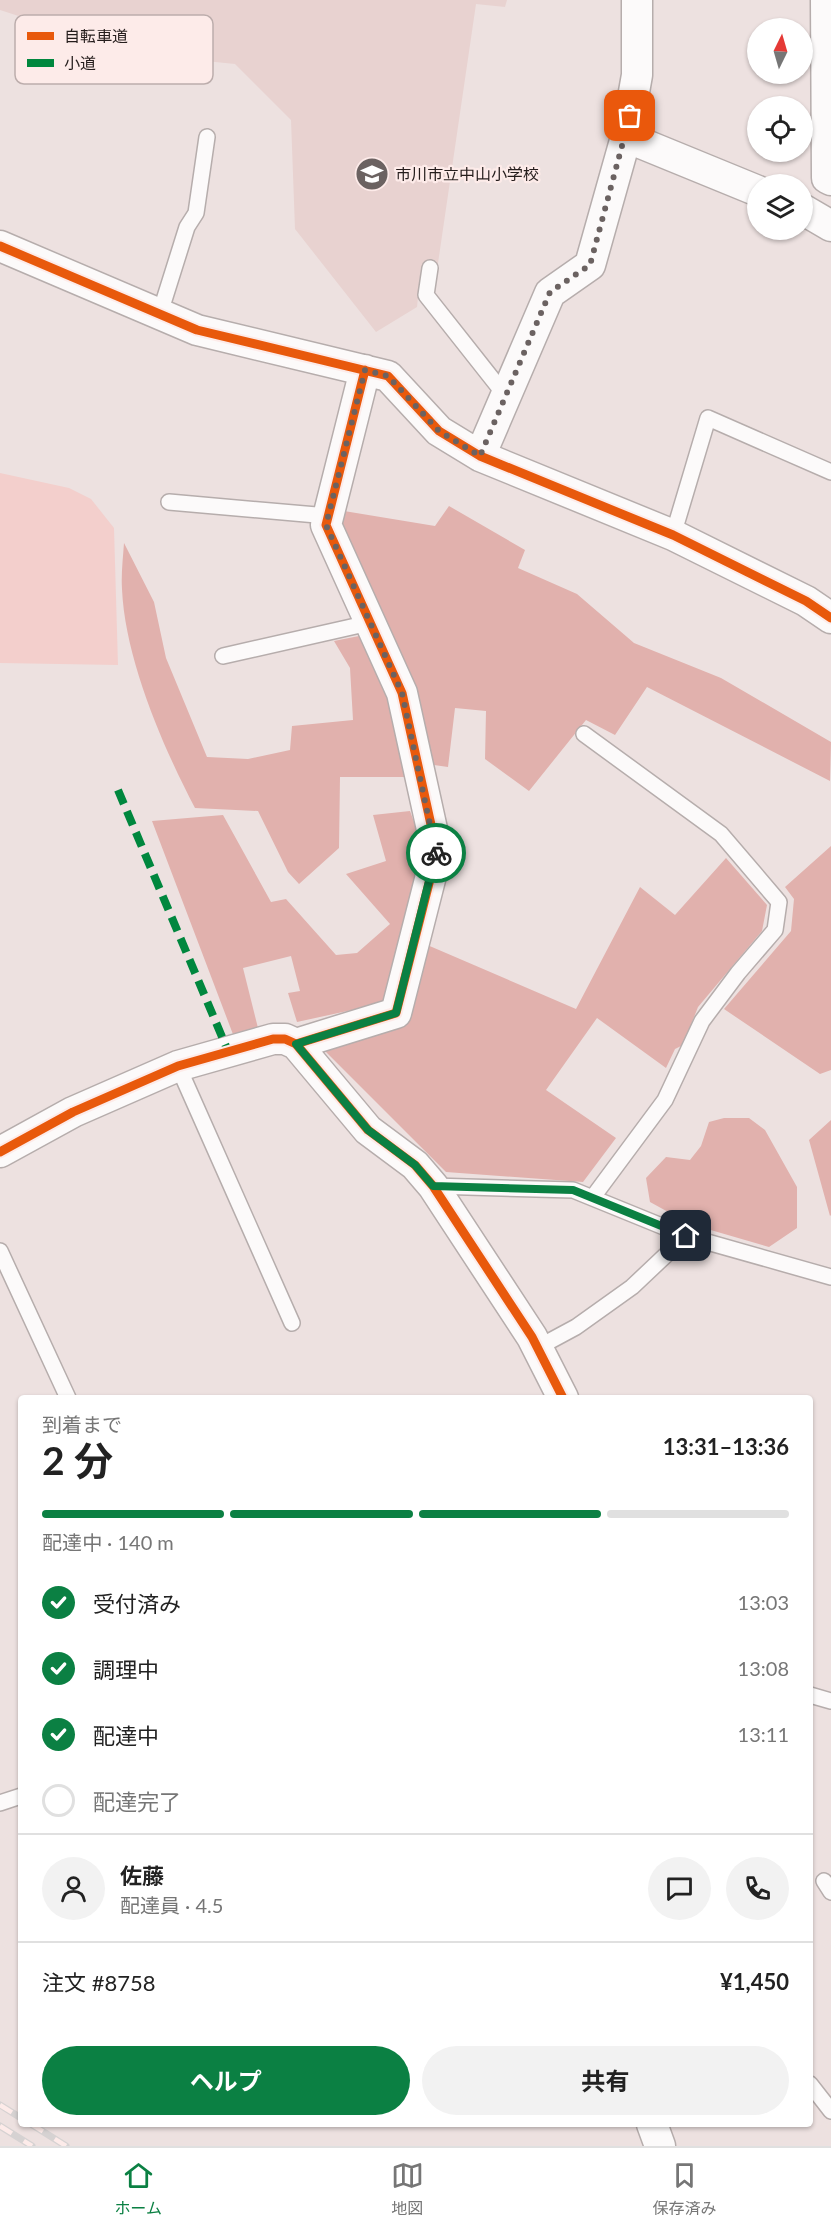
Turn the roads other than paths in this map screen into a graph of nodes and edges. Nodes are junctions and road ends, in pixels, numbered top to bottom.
1 (637, 0) edge
2 (825, 0) edge
3 (207, 137) dead end
4 (626, 137) junction
5 (831, 180) edge
6 (747, 186) edge
7 (813, 216) edge
8 (831, 226) edge
9 (0, 246) edge
10 (430, 268) dead end
11 (159, 313) junction
12 (365, 370) junction
13 (505, 394) junction
14 (480, 456) junction
15 (831, 472) edge
16 (169, 502) dead end
17 (328, 516) junction
18 (673, 535) junction
19 (831, 618) edge
20 (369, 623) junction
21 (223, 656) dead end
22 (584, 734) dead end
23 (296, 1044) junction
24 (178, 1066) junction
25 (0, 1152) edge
26 (433, 1186) junction
27 (593, 1197) junction
28 (686, 1236) junction
29 (0, 1251) edge
30 (831, 1277) edge
31 (292, 1323) dead end
32 (537, 1348) junction
33 (67, 1395) edge
34 (561, 1395) edge
35 (813, 1696) edge
36 (831, 1701) edge
37 (18, 1797) edge
38 (0, 1803) edge
39 (813, 2088) edge
40 (831, 2111) edge

1 - 4 street
2 - 5 street
3 - 11 lane
4 - 6 street
4 - 13 street
7 - 8 street
9 - 11 street
10 - 13 lane
11 - 12 street
12 - 14 street
12 - 17 street
13 - 14 street
14 - 18 street
15 - 18 lane
16 - 17 lane
17 - 20 street
18 - 19 street
20 - 21 lane
20 - 23 street
22 - 27 lane
23 - 24 street
23 - 26 street
24 - 25 street
24 - 31 lane
26 - 27 lane
26 - 32 street
27 - 28 lane
28 - 30 lane
28 - 32 lane
29 - 33 lane
32 - 34 street
35 - 36 lane
37 - 38 lane
39 - 40 lane

